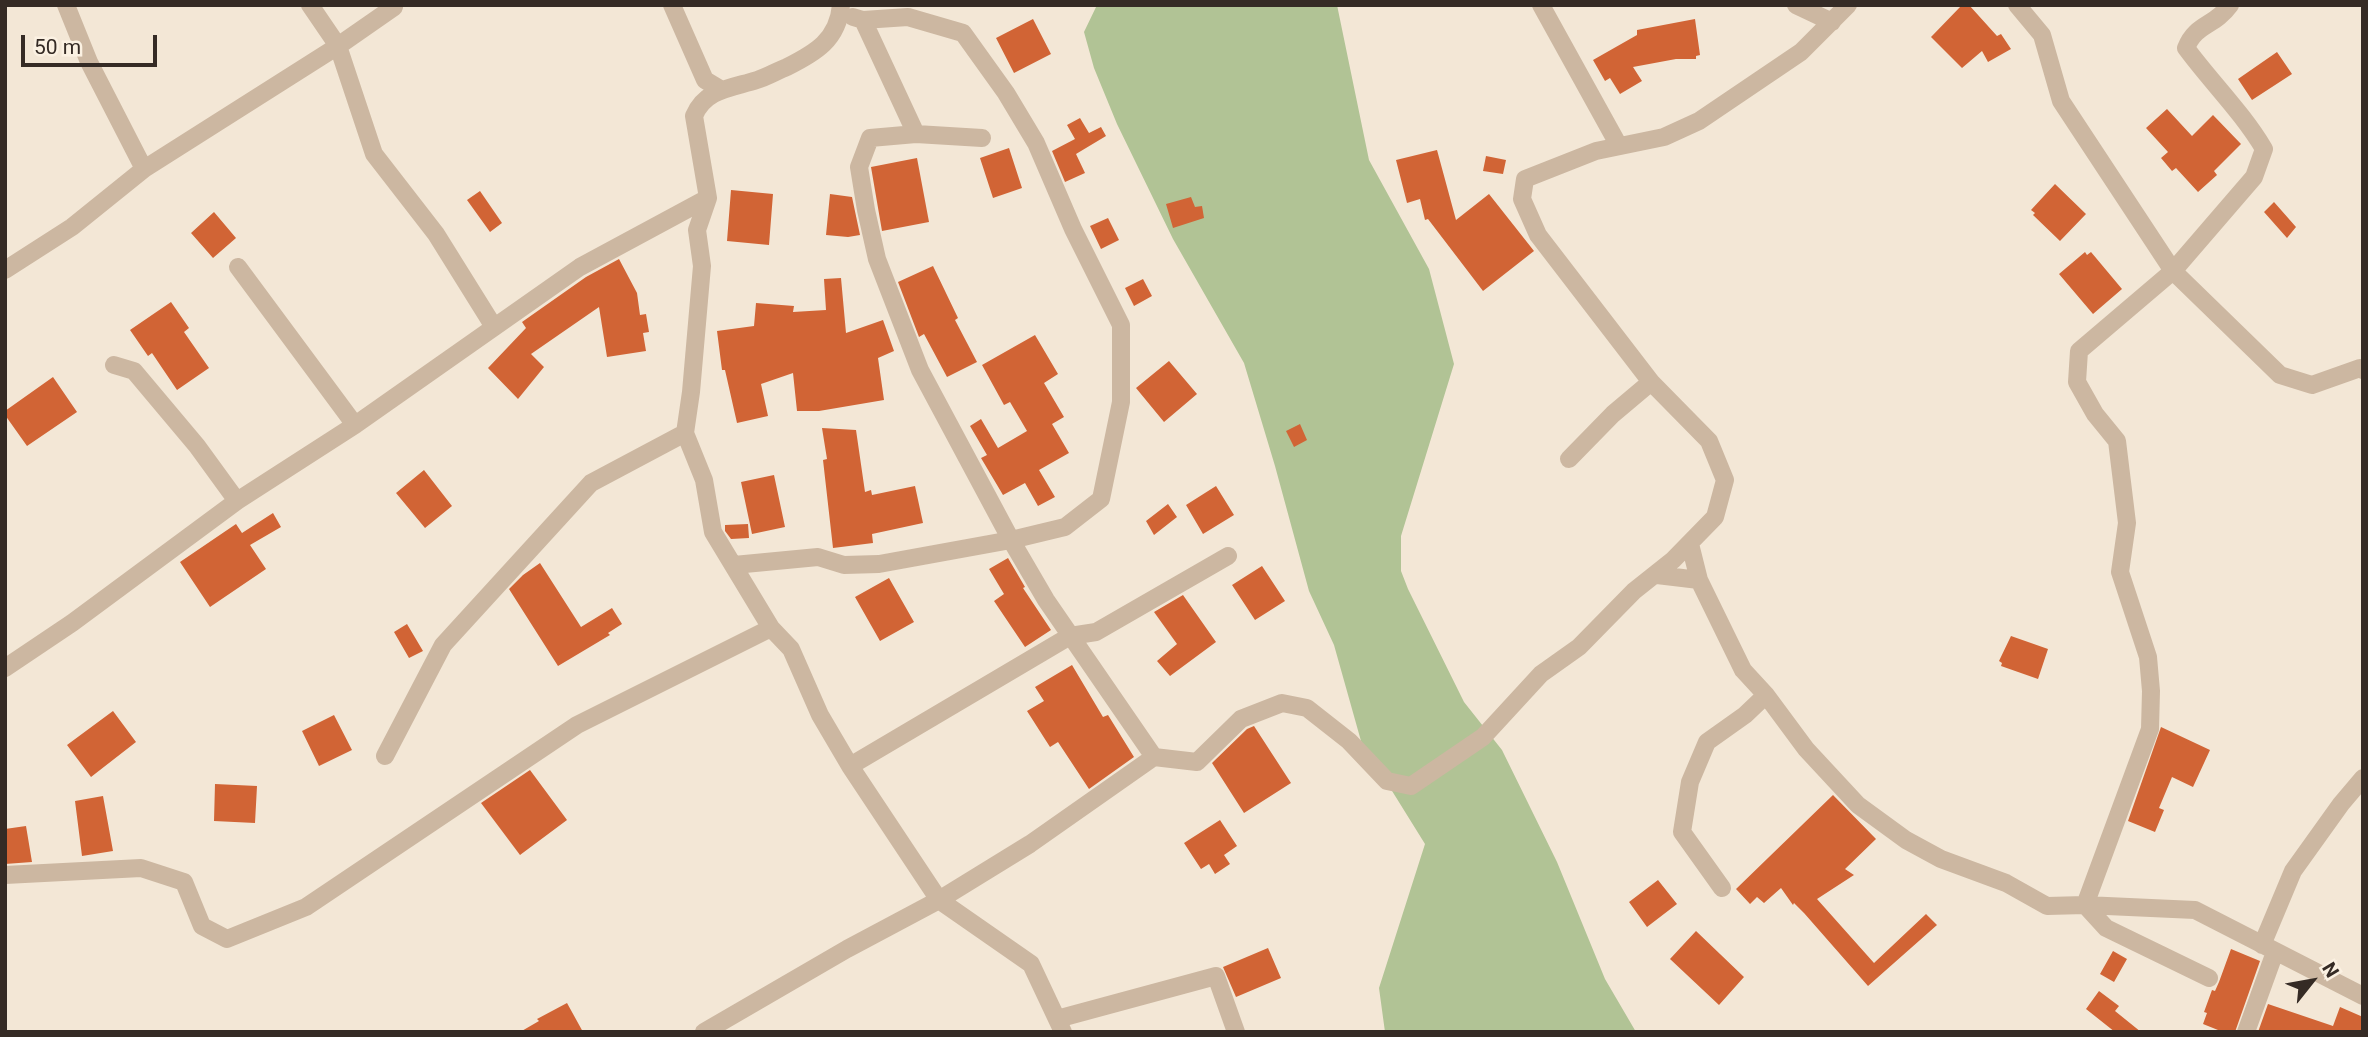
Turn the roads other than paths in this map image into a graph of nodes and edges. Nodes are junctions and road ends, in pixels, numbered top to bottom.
1 (66, 5) edge
2 (310, 5) edge
3 (672, 5) edge
4 (1541, 5) edge
5 (1796, 5) edge
6 (1848, 5) edge
7 (2017, 5) edge
8 (2230, 5) edge
9 (394, 7) dead end
10 (841, 9) edge
11 (863, 20) junction
12 (1832, 22) junction
13 (338, 46) junction
14 (720, 89) junction
15 (915, 135) junction
16 (982, 138) dead end
17 (1619, 146) junction
18 (144, 169) junction
19 (708, 198) junction
20 (238, 267) dead end
21 (5, 270) edge
22 (2173, 271) junction
23 (494, 327) junction
24 (114, 365) dead end
25 (2363, 370) edge
26 (1651, 382) junction
27 (355, 425) junction
28 (685, 433) junction
29 (1569, 459) dead end
30 (237, 501) junction
31 (1011, 540) junction
32 (1690, 544) junction
33 (1228, 556) dead end
34 (734, 565) junction
35 (1657, 575) junction
36 (1699, 580) junction
37 (771, 628) junction
38 (1070, 636) junction
39 (5, 668) edge
40 (1766, 695) junction
41 (385, 756) dead end
42 (1154, 757) junction
43 (850, 766) junction
44 (2363, 778) edge
45 (5, 875) edge
46 (1722, 888) dead end
47 (939, 900) junction
48 (2085, 905) junction
49 (2268, 948) junction
50 (2209, 978) dead end
51 (2363, 996) edge
52 (1060, 1025) edge
53 (704, 1032) edge
54 (1236, 1032) edge
55 (2246, 1032) edge

1 - 18 street
2 - 13 street
3 - 14 street
4 - 17 street
5 - 12 street
6 - 12 street
7 - 22 street
8 - 22 street
9 - 13 street
10 - 11 street
10 - 14 street
11 - 15 street
11 - 31 street
12 - 17 street
13 - 18 street
13 - 23 street
14 - 19 street
15 - 16 street
15 - 31 street
17 - 26 street
18 - 21 street
19 - 23 street
19 - 28 street
20 - 27 street
22 - 25 street
22 - 48 street
23 - 27 street
24 - 30 street
26 - 29 street
26 - 32 street
27 - 30 street
28 - 34 street
28 - 41 street
30 - 39 street
31 - 34 street
31 - 38 street
32 - 35 street
32 - 36 street
33 - 38 street
34 - 37 street
35 - 36 street
35 - 42 street
36 - 40 street
37 - 43 street
37 - 45 street
38 - 42 street
38 - 43 street
40 - 46 street
40 - 48 street
42 - 47 street
43 - 47 street
44 - 49 street
47 - 52 street
47 - 53 street
48 - 49 street
48 - 50 street
49 - 51 street
49 - 55 street
52 - 54 street

